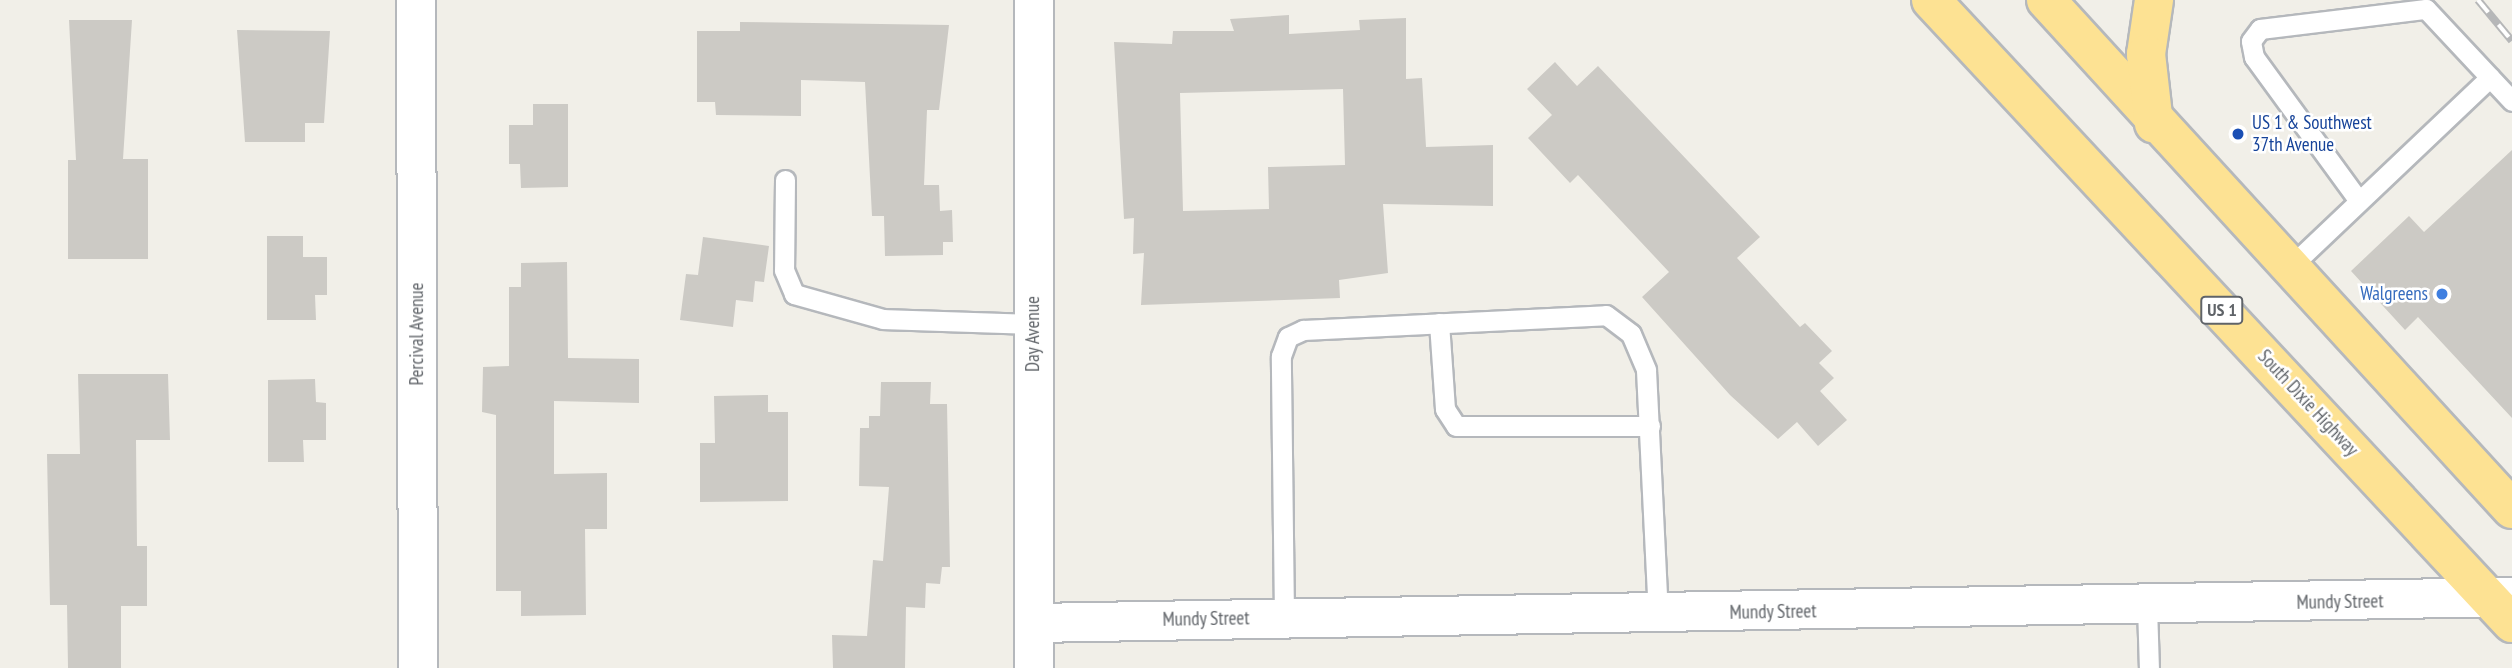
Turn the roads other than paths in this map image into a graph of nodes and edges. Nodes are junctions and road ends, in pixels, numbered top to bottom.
1 (416, 0) edge
2 (1034, 0) edge
3 (1931, 0) edge
4 (2046, 0) edge
5 (2154, 0) edge
6 (2490, 77) junction
7 (2512, 101) edge
8 (2154, 124) junction
9 (785, 180) dead end
10 (2359, 201) junction
11 (2288, 268) junction
12 (1439, 323) junction
13 (1032, 324) junction
14 (1650, 426) junction
15 (2512, 509) edge
16 (2504, 606) edge
17 (2147, 607) junction
18 (1658, 613) junction
19 (1284, 617) junction
20 (1034, 623) junction
21 (418, 668) edge
22 (1034, 668) edge
23 (2149, 668) edge

1 - 21 street, Percival Avenue
2 - 13 street, Day Avenue
3 - 16 highway, South Dixie Highway / US 1
4 - 8 highway
5 - 8 highway
6 - 7 lane
6 - 10 lane
6 - 10 lane
8 - 11 highway
9 - 13 lane
10 - 11 lane
11 - 15 highway
12 - 14 lane
12 - 14 lane
12 - 19 lane
13 - 20 street, Day Avenue
14 - 18 lane
16 - 17 street, Mundy Street
17 - 18 street, Mundy Street
17 - 23 lane
18 - 19 street, Mundy Street
19 - 20 street, Mundy Street
20 - 22 street, Day Avenue

